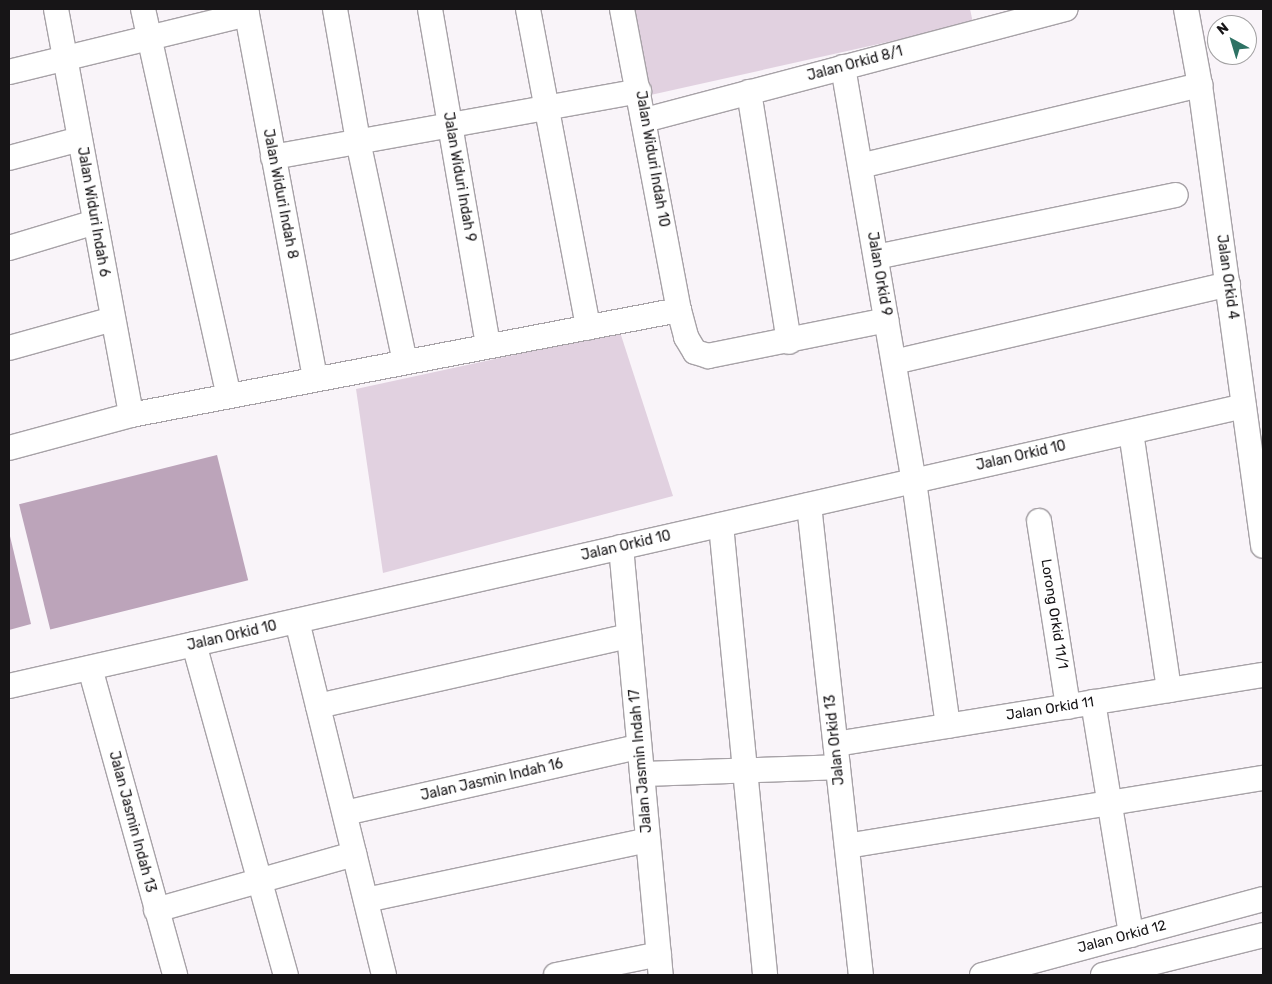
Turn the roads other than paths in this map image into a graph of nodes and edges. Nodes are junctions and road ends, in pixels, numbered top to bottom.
1 (56, 9) edge
2 (144, 9) edge
3 (335, 9) edge
4 (430, 9) edge
5 (528, 9) edge
6 (622, 9) edge
7 (1066, 9) edge
8 (1186, 9) edge
9 (246, 11) edge
10 (149, 37) junction
11 (65, 57) junction
12 (843, 68) junction
13 (9, 72) edge
14 (1200, 85) junction
15 (640, 91) junction
16 (750, 92) junction
17 (547, 106) junction
18 (645, 120) junction
19 (450, 124) junction
20 (80, 139) junction
21 (358, 141) junction
22 (273, 157) junction
23 (9, 158) edge
24 (860, 166) junction
25 (1176, 195) dead end
26 (95, 222) junction
27 (9, 248) edge
28 (876, 257) junction
29 (1228, 284) junction
30 (679, 310) junction
31 (113, 319) junction
32 (886, 320) junction
33 (588, 327) junction
34 (789, 342) junction
35 (488, 346) junction
36 (9, 348) edge
37 (405, 362) junction
38 (894, 362) junction
39 (315, 379) junction
40 (229, 396) junction
41 (1244, 406) junction
42 (131, 415) junction
43 (1131, 432) junction
44 (9, 448) edge
45 (914, 481) junction
46 (809, 505) junction
47 (1039, 521) dead end
48 (721, 524) junction
49 (1263, 546) edge
50 (621, 547) junction
51 (297, 621) junction
52 (629, 636) junction
53 (194, 644) junction
54 (90, 668) junction
55 (1263, 675) edge
56 (9, 686) edge
57 (1169, 690) junction
58 (1093, 702) junction
59 (318, 706) junction
60 (1068, 706) junction
61 (948, 726) junction
62 (639, 747) junction
63 (837, 755) junction
64 (744, 770) junction
65 (642, 774) junction
66 (1263, 778) edge
67 (1109, 803) junction
68 (345, 813) junction
69 (648, 840) junction
70 (847, 846) junction
71 (354, 854) junction
72 (260, 880) junction
73 (1263, 899) edge
74 (366, 900) junction
75 (156, 910) junction
76 (1130, 935) junction
77 (1263, 935) edge
78 (659, 965) edge
79 (174, 975) edge
80 (286, 975) edge
81 (384, 975) edge
82 (556, 975) edge
83 (765, 975) edge
84 (861, 975) edge
85 (982, 975) edge
86 (1104, 975) edge

1 - 11 street, Jalan Widuri Indah 6
2 - 10 street
3 - 21 street
4 - 19 street, Jalan Widuri Indah 9
5 - 17 street
6 - 15 street, Jalan Widuri Indah 10
7 - 12 street, Jalan Orkid 8/1
8 - 14 street, Jalan Orkid 4
9 - 10 street
9 - 22 street, Jalan Widuri Indah 8
10 - 11 street
10 - 40 street
11 - 13 street
11 - 20 street, Jalan Widuri Indah 6
12 - 16 street, Jalan Orkid 8/1
12 - 24 street, Jalan Orkid 9
14 - 24 street
14 - 29 street, Jalan Orkid 4
15 - 17 street
15 - 18 street, Jalan Widuri Indah 10
16 - 18 street, Jalan Orkid 8/1
16 - 34 street
17 - 19 street
17 - 33 street
18 - 30 street, Jalan Widuri Indah 10
19 - 21 street
19 - 35 street, Jalan Widuri Indah 9
20 - 23 street
20 - 26 street, Jalan Widuri Indah 6
21 - 22 street
21 - 37 street
22 - 39 street, Jalan Widuri Indah 8
24 - 28 street, Jalan Orkid 9
25 - 28 street
26 - 27 street
26 - 31 street, Jalan Widuri Indah 6
28 - 32 street, Jalan Orkid 9
29 - 38 street
29 - 41 street, Jalan Orkid 4
30 - 33 street
30 - 34 street, Jalan Widuri Indah 10
31 - 36 street
31 - 42 street, Jalan Widuri Indah 6
32 - 34 street
32 - 38 street, Jalan Orkid 9
33 - 35 street
35 - 37 street
37 - 39 street
38 - 45 street, Jalan Orkid 9
39 - 40 street
40 - 42 street
41 - 43 street, Jalan Orkid 10
41 - 49 street, Jalan Orkid 4
42 - 44 street
43 - 45 street, Jalan Orkid 10
43 - 57 street
45 - 46 street, Jalan Orkid 10
45 - 61 street, Jalan Orkid 9
46 - 48 street, Jalan Orkid 10
46 - 63 street, Jalan Orkid 13
47 - 60 street, Lorong Orkid 11/1
48 - 50 street, Jalan Orkid 10
48 - 64 street
50 - 51 street, Jalan Orkid 10
50 - 52 street, Jalan Jasmin Indah 17
51 - 53 street, Jalan Orkid 10
51 - 59 street
52 - 59 street
52 - 62 street, Jalan Jasmin Indah 17
53 - 54 street, Jalan Orkid 10
53 - 72 street
54 - 56 street, Jalan Orkid 10
54 - 75 street, Jalan Jasmin Indah 13
55 - 57 street, Jalan Orkid 11
57 - 58 street, Jalan Orkid 11
58 - 60 street, Jalan Orkid 11
58 - 67 street
59 - 68 street
60 - 61 street, Jalan Orkid 11
61 - 63 street, Jalan Orkid 11
62 - 65 street, Jalan Jasmin Indah 17
62 - 68 street, Jalan Jasmin Indah 16
63 - 64 street, Jalan Orkid 11
63 - 70 street, Jalan Orkid 13
64 - 65 street, Jalan Orkid 11
64 - 83 street
65 - 69 street, Jalan Jasmin Indah 17
66 - 67 street
67 - 70 street
67 - 76 street
68 - 71 street
69 - 74 street
69 - 78 street, Jalan Jasmin Indah 17
70 - 84 street, Jalan Orkid 13
71 - 72 street
71 - 74 street
72 - 75 street
72 - 80 street
73 - 76 street, Jalan Orkid 12
74 - 81 street
75 - 79 street, Jalan Jasmin Indah 13
76 - 85 street, Jalan Orkid 12
77 - 86 street
78 - 82 street

